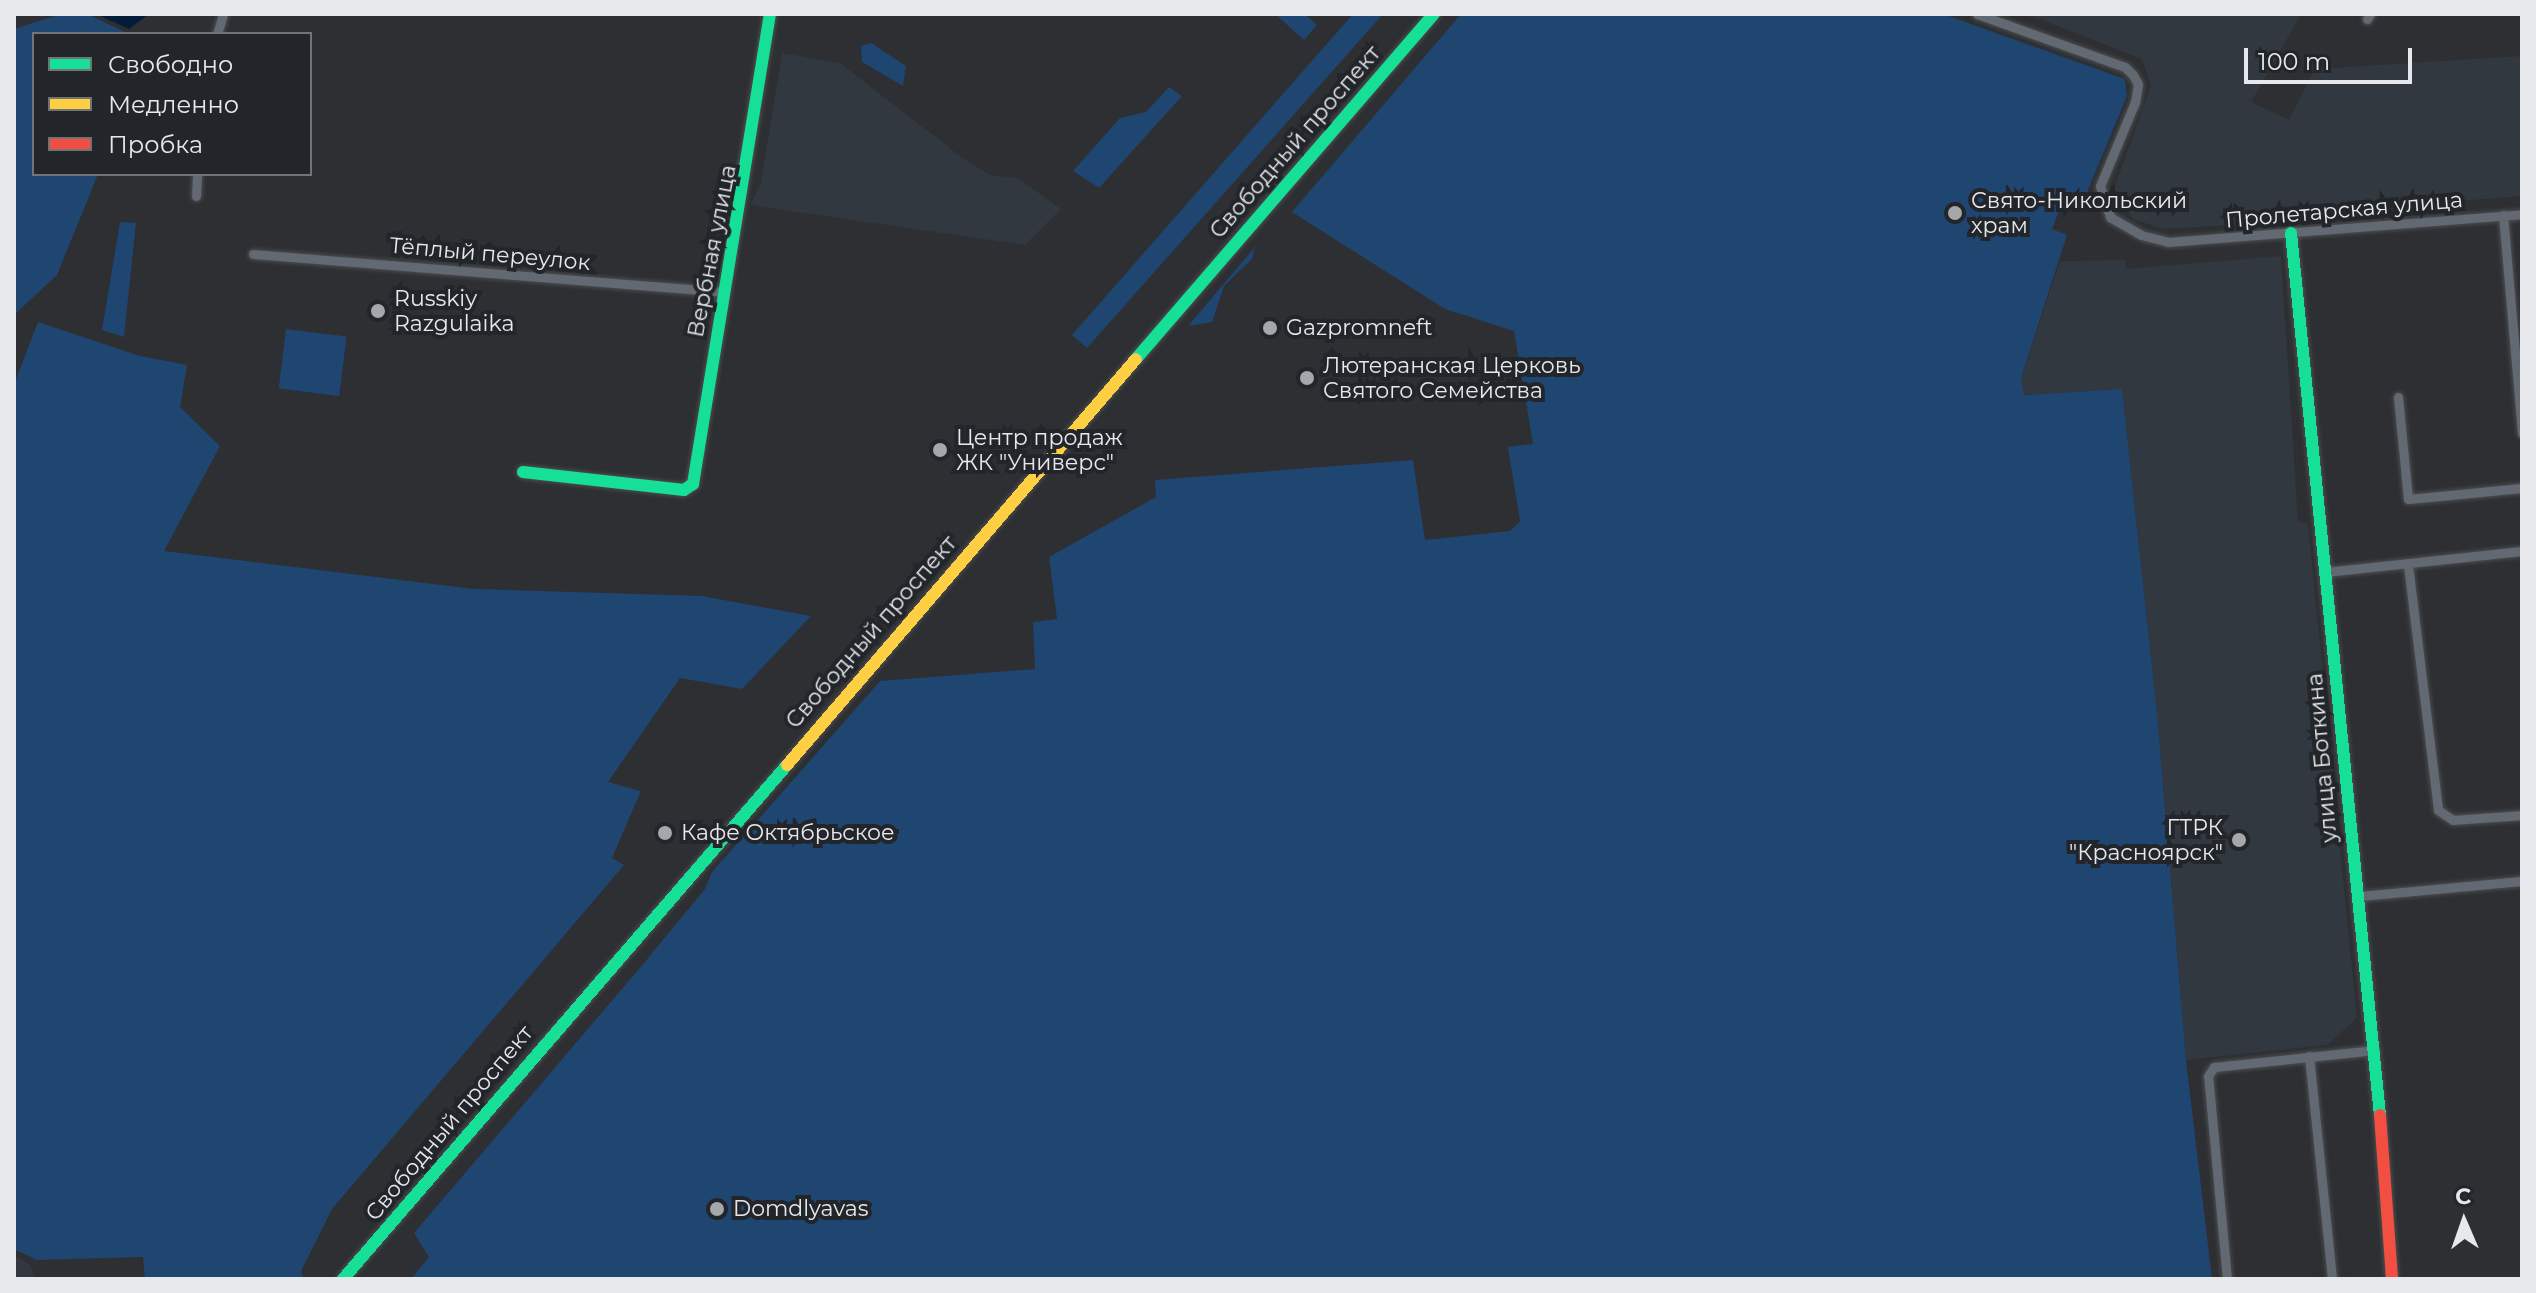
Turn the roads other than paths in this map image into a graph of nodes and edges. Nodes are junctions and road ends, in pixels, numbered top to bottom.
1 (770, 14) edge
2 (1434, 14) edge
3 (1977, 14) edge
4 (197, 176) edge
5 (196, 196) dead end
6 (2522, 214) edge
7 (2503, 215) junction
8 (2291, 233) junction
9 (253, 254) dead end
10 (724, 292) junction
11 (2398, 397) dead end
12 (2522, 433) edge
13 (523, 472) dead end
14 (2522, 488) edge
15 (2522, 551) edge
16 (2408, 565) junction
17 (2325, 572) junction
18 (2522, 815) edge
19 (2522, 881) edge
20 (2359, 896) junction
21 (2375, 1050) junction
22 (2309, 1056) junction
23 (343, 1279) edge
24 (2227, 1279) edge
25 (2332, 1279) edge
26 (2392, 1279) edge

1 - 10 street, Вербная улица
2 - 23 street, Свободный проспект
3 - 8 street, Пролетарская улица
4 - 5 street
6 - 7 street, Пролетарская улица
7 - 8 street, Пролетарская улица
7 - 12 street
8 - 17 street, улица Боткина
9 - 10 street, Тёплый переулок
10 - 13 street, Вербная улица
11 - 14 street
15 - 16 street
16 - 17 street
16 - 18 street
17 - 20 street, улица Боткина
19 - 20 street
20 - 21 street, улица Боткина
21 - 22 street
21 - 26 street, улица Боткина
22 - 24 street
22 - 25 street

